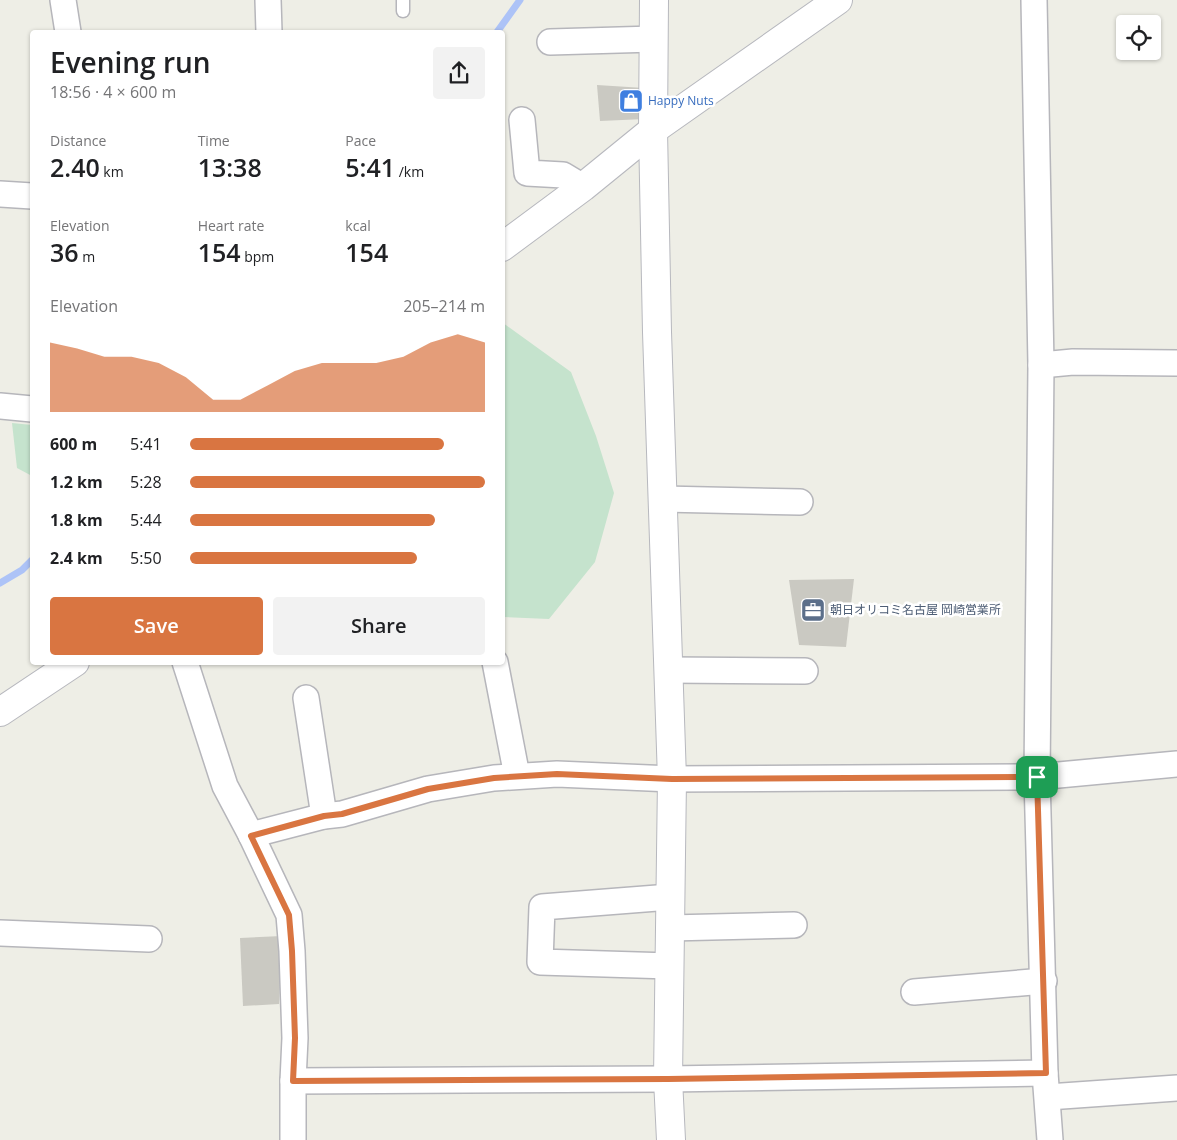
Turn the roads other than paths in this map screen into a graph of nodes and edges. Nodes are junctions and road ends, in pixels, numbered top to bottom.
1 (63, 0) edge
2 (268, 0) edge
3 (654, 0) edge
4 (838, 0) edge
5 (1034, 0) edge
6 (68, 30) edge
7 (269, 30) edge
8 (654, 40) junction
9 (550, 42) dead end
10 (522, 120) dead end
11 (653, 130) junction
12 (583, 187) junction
13 (0, 194) edge
14 (30, 196) edge
15 (505, 245) edge
16 (1177, 363) edge
17 (1041, 365) junction
18 (0, 406) edge
19 (30, 409) edge
20 (663, 499) junction
21 (800, 502) dead end
22 (70, 665) edge
23 (187, 665) edge
24 (496, 665) edge
25 (668, 670) junction
26 (804, 671) dead end
27 (306, 698) dead end
28 (0, 712) edge
29 (1177, 764) edge
30 (517, 776) junction
31 (1037, 777) junction
32 (672, 779) junction
33 (324, 816) junction
34 (251, 836) junction
35 (670, 897) junction
36 (794, 925) dead end
37 (670, 928) junction
38 (0, 932) edge
39 (149, 939) dead end
40 (670, 966) junction
41 (1044, 981) junction
42 (914, 992) dead end
43 (668, 1079) junction
44 (293, 1081) junction
45 (1047, 1085) junction
46 (1177, 1088) edge
47 (293, 1140) edge
48 (671, 1140) edge
49 (1050, 1140) edge

1 - 6 street
2 - 7 street
3 - 8 street
4 - 11 street
5 - 17 street
8 - 9 street
8 - 11 street
10 - 12 street
11 - 12 street
11 - 20 street
12 - 15 street
13 - 14 street
16 - 17 street
17 - 31 street
18 - 19 street
20 - 21 street
20 - 25 street
22 - 28 street
23 - 34 street
24 - 30 street
25 - 26 street
25 - 32 street
27 - 33 street
29 - 31 street
30 - 32 street
30 - 33 street
31 - 32 street
31 - 41 street
32 - 35 street
33 - 34 street
34 - 44 street
35 - 37 street
35 - 40 street
36 - 37 street
37 - 40 street
38 - 39 street
40 - 43 street
41 - 42 street
41 - 45 street
43 - 44 street
43 - 45 street
43 - 48 street
44 - 47 street
45 - 46 street
45 - 49 street

